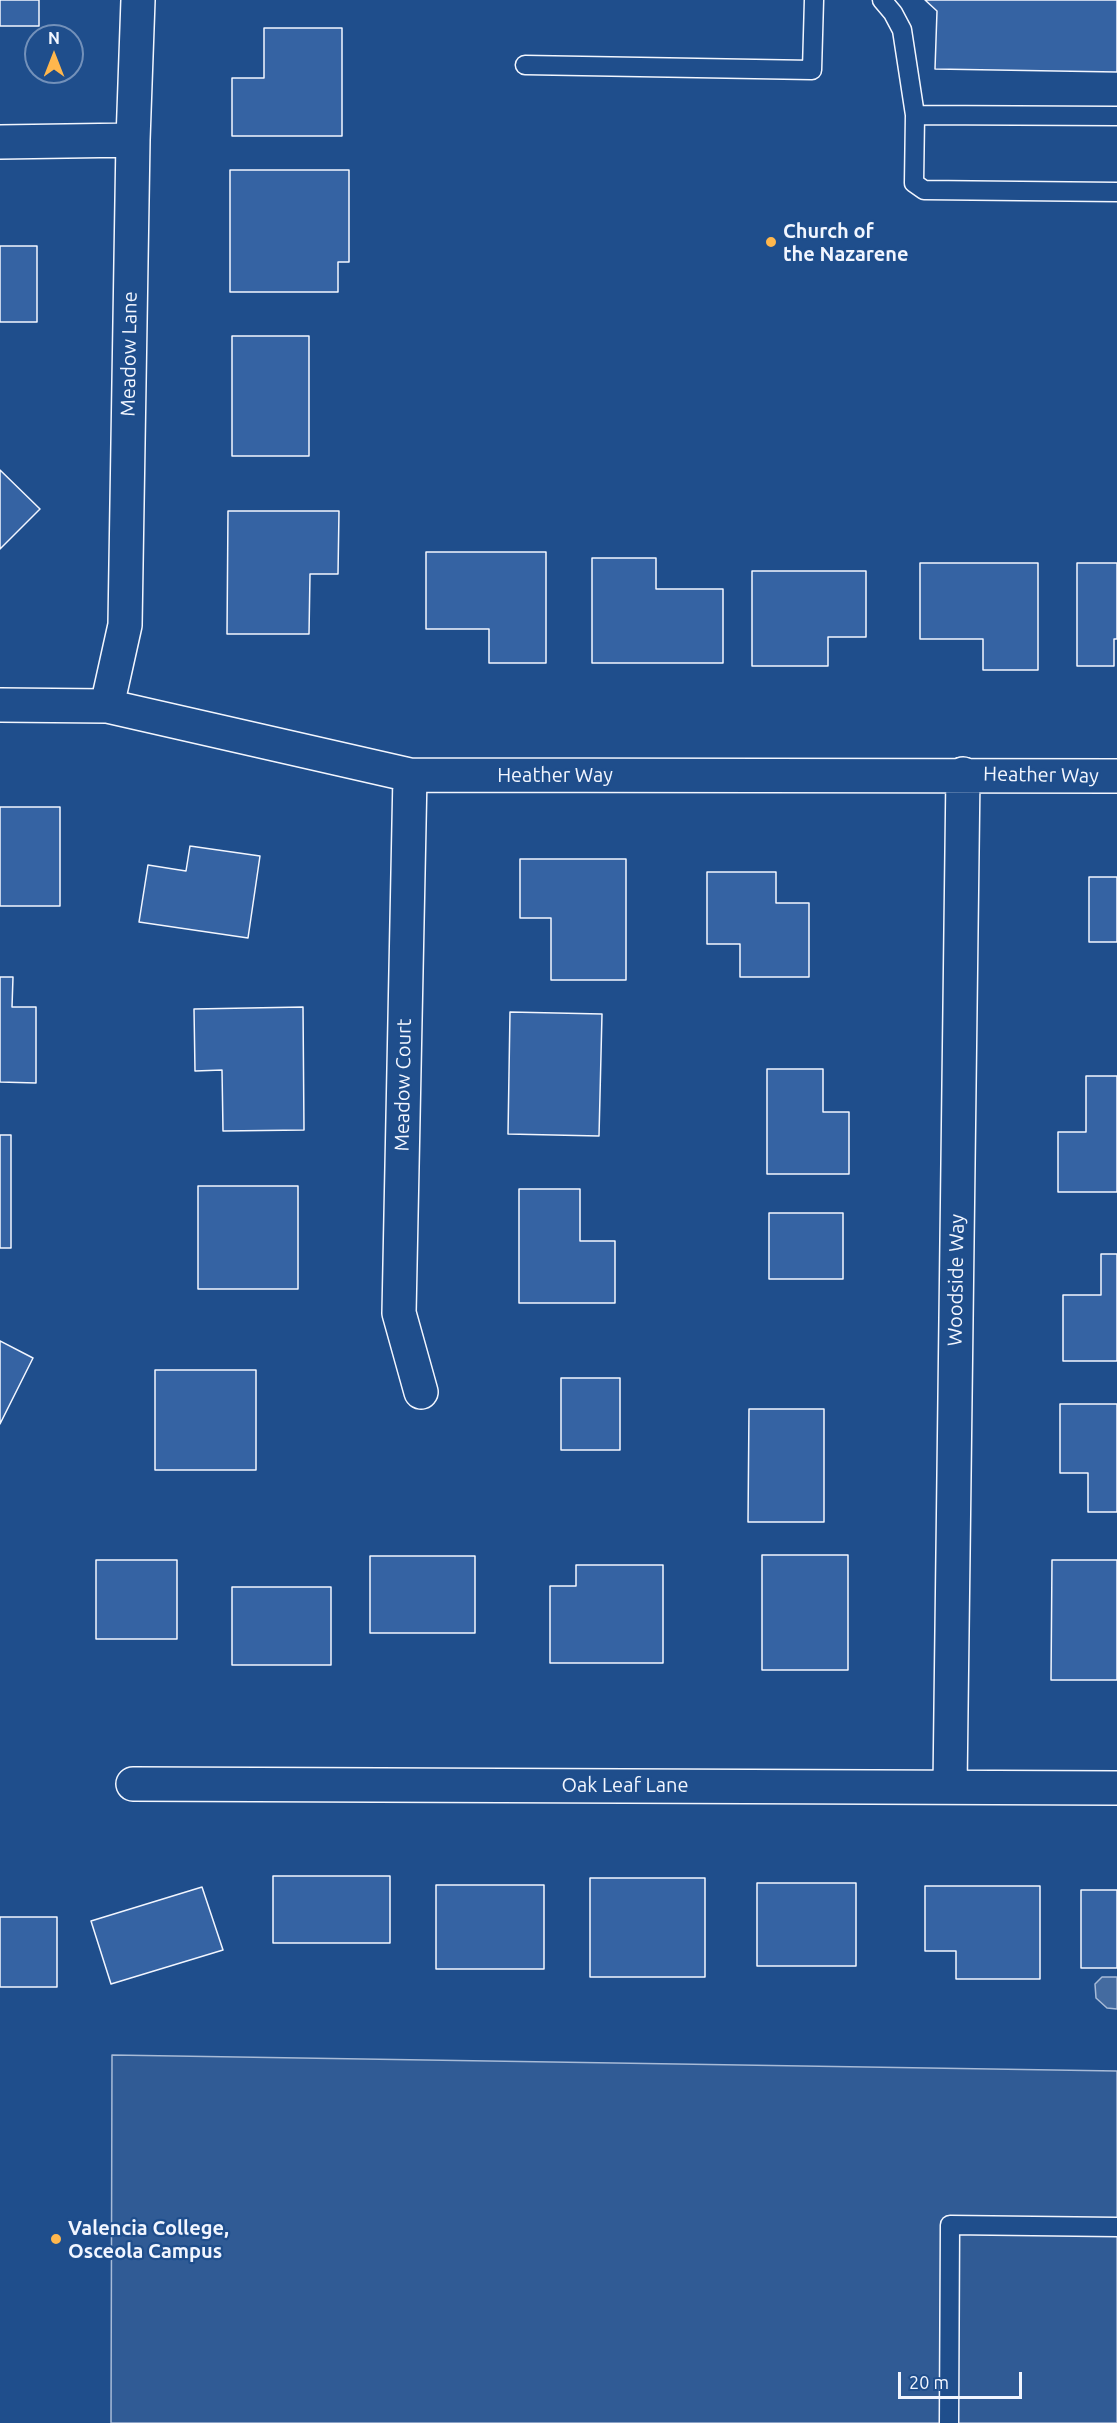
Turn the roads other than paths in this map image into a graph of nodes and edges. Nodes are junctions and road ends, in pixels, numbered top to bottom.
1 (138, 0) edge
2 (814, 0) edge
3 (882, 0) edge
4 (525, 65) dead end
5 (915, 115) junction
6 (1117, 116) edge
7 (133, 140) junction
8 (0, 142) edge
9 (1117, 192) edge
10 (0, 705) edge
11 (107, 706) junction
12 (963, 774) junction
13 (410, 776) junction
14 (1117, 776) edge
15 (421, 1392) dead end
16 (133, 1784) dead end
17 (950, 1786) junction
18 (1117, 1788) edge
19 (1117, 2227) edge
20 (949, 2423) edge

1 - 7 street, Meadow Lane
2 - 4 lane
3 - 5 lane
5 - 6 lane
5 - 9 lane
7 - 8 street
7 - 11 street, Meadow Lane
10 - 11 street, Heather Way
11 - 13 street, Heather Way
12 - 13 street, Heather Way
12 - 14 street, Heather Way
12 - 17 street, Woodside Way
13 - 15 street, Meadow Court
16 - 17 street, Oak Leaf Lane
17 - 18 street, Oak Leaf Lane
19 - 20 lane

